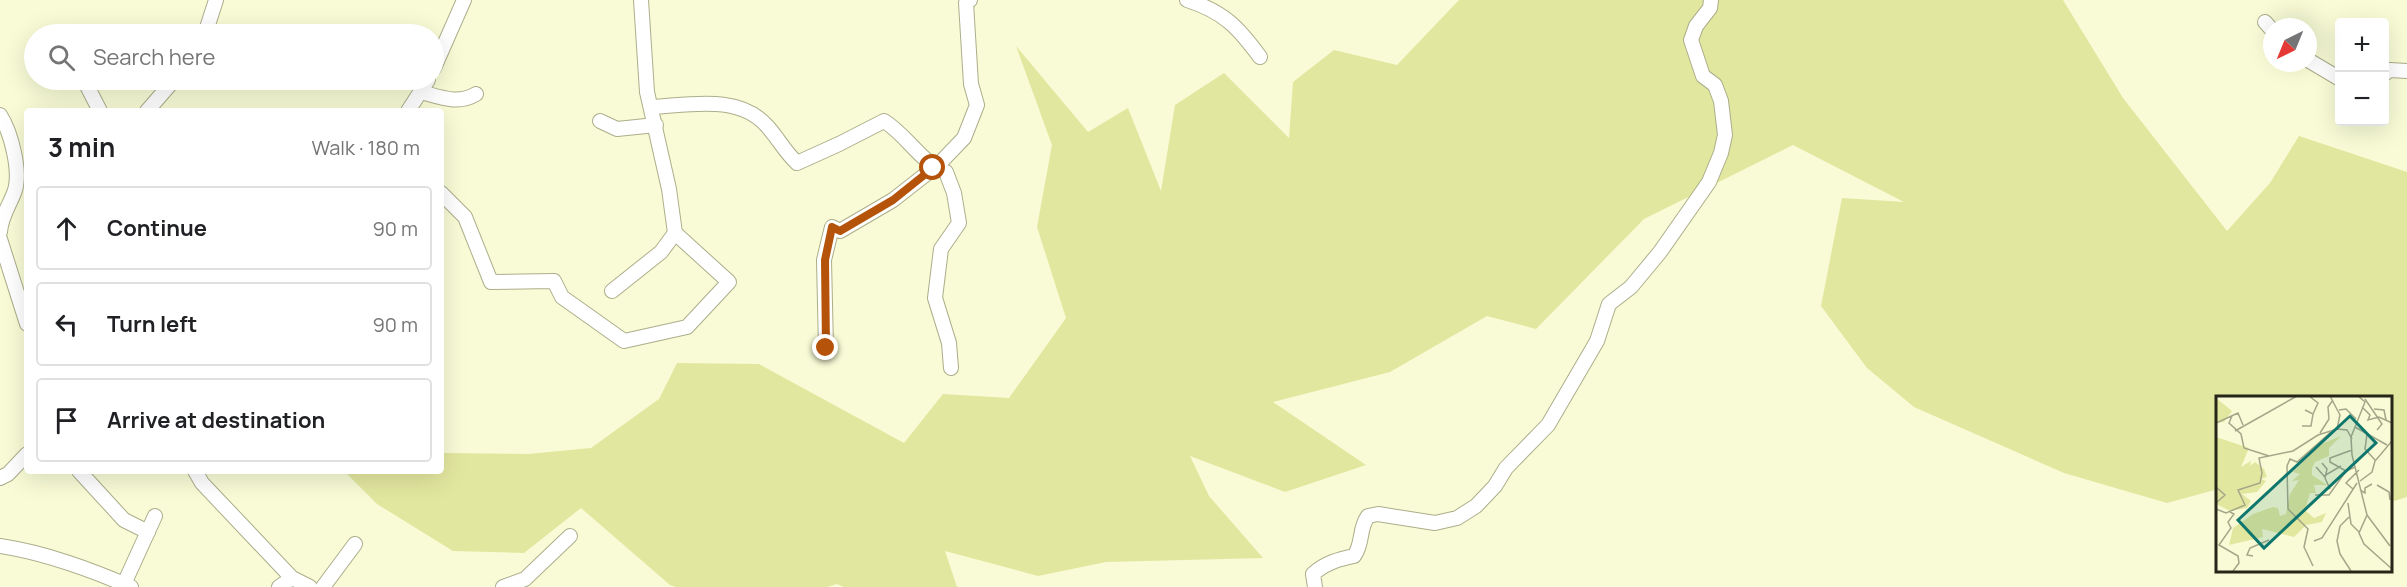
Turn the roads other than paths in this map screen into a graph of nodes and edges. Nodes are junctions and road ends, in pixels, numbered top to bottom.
1 (216, 0) edge
2 (464, 0) edge
3 (641, 0) edge
4 (970, 0) edge
5 (1187, 0) edge
6 (1710, 3) edge
7 (208, 24) edge
8 (444, 45) edge
9 (1260, 57) dead end
10 (2317, 65) edge
11 (2407, 71) edge
12 (2388, 72) edge
13 (2335, 76) edge
14 (89, 90) edge
15 (165, 90) edge
16 (421, 92) joint
17 (476, 94) dead end
18 (652, 107) junction
19 (98, 108) edge
20 (150, 108) edge
21 (410, 108) edge
22 (0, 115) edge
23 (600, 121) dead end
24 (656, 125) junction
25 (933, 168) junction
26 (24, 196) edge
27 (444, 196) edge
28 (9, 203) junction
29 (0, 232) edge
30 (675, 233) junction
31 (0, 239) edge
32 (21, 286) edge
33 (612, 291) dead end
34 (24, 305) edge
35 (826, 348) dead end
36 (951, 368) dead end
37 (24, 457) edge
38 (82, 474) edge
39 (197, 474) edge
40 (0, 478) edge
41 (155, 516) dead end
42 (148, 532) junction
43 (570, 536) dead end
44 (355, 544) dead end
45 (0, 546) edge
46 (292, 578) junction
47 (128, 585) edge
48 (279, 587) edge
49 (310, 587) edge
50 (323, 587) edge
51 (503, 587) edge
52 (1315, 587) edge

1 - 7 street
2 - 8 street
3 - 18 street
4 - 25 street
5 - 9 street
6 - 52 street
10 - 13 street
11 - 12 street
14 - 19 street
15 - 20 street
16 - 17 street
16 - 21 street
18 - 24 street
18 - 25 street
22 - 28 street
23 - 24 street
24 - 30 street
25 - 35 street
25 - 36 street
26 - 28 street
27 - 30 street
28 - 29 street
30 - 33 street
31 - 32 street
32 - 34 street
37 - 40 street
38 - 42 street
39 - 46 street
41 - 42 street
42 - 47 street
43 - 51 street
44 - 50 street
45 - 47 street
46 - 48 street
46 - 49 street

